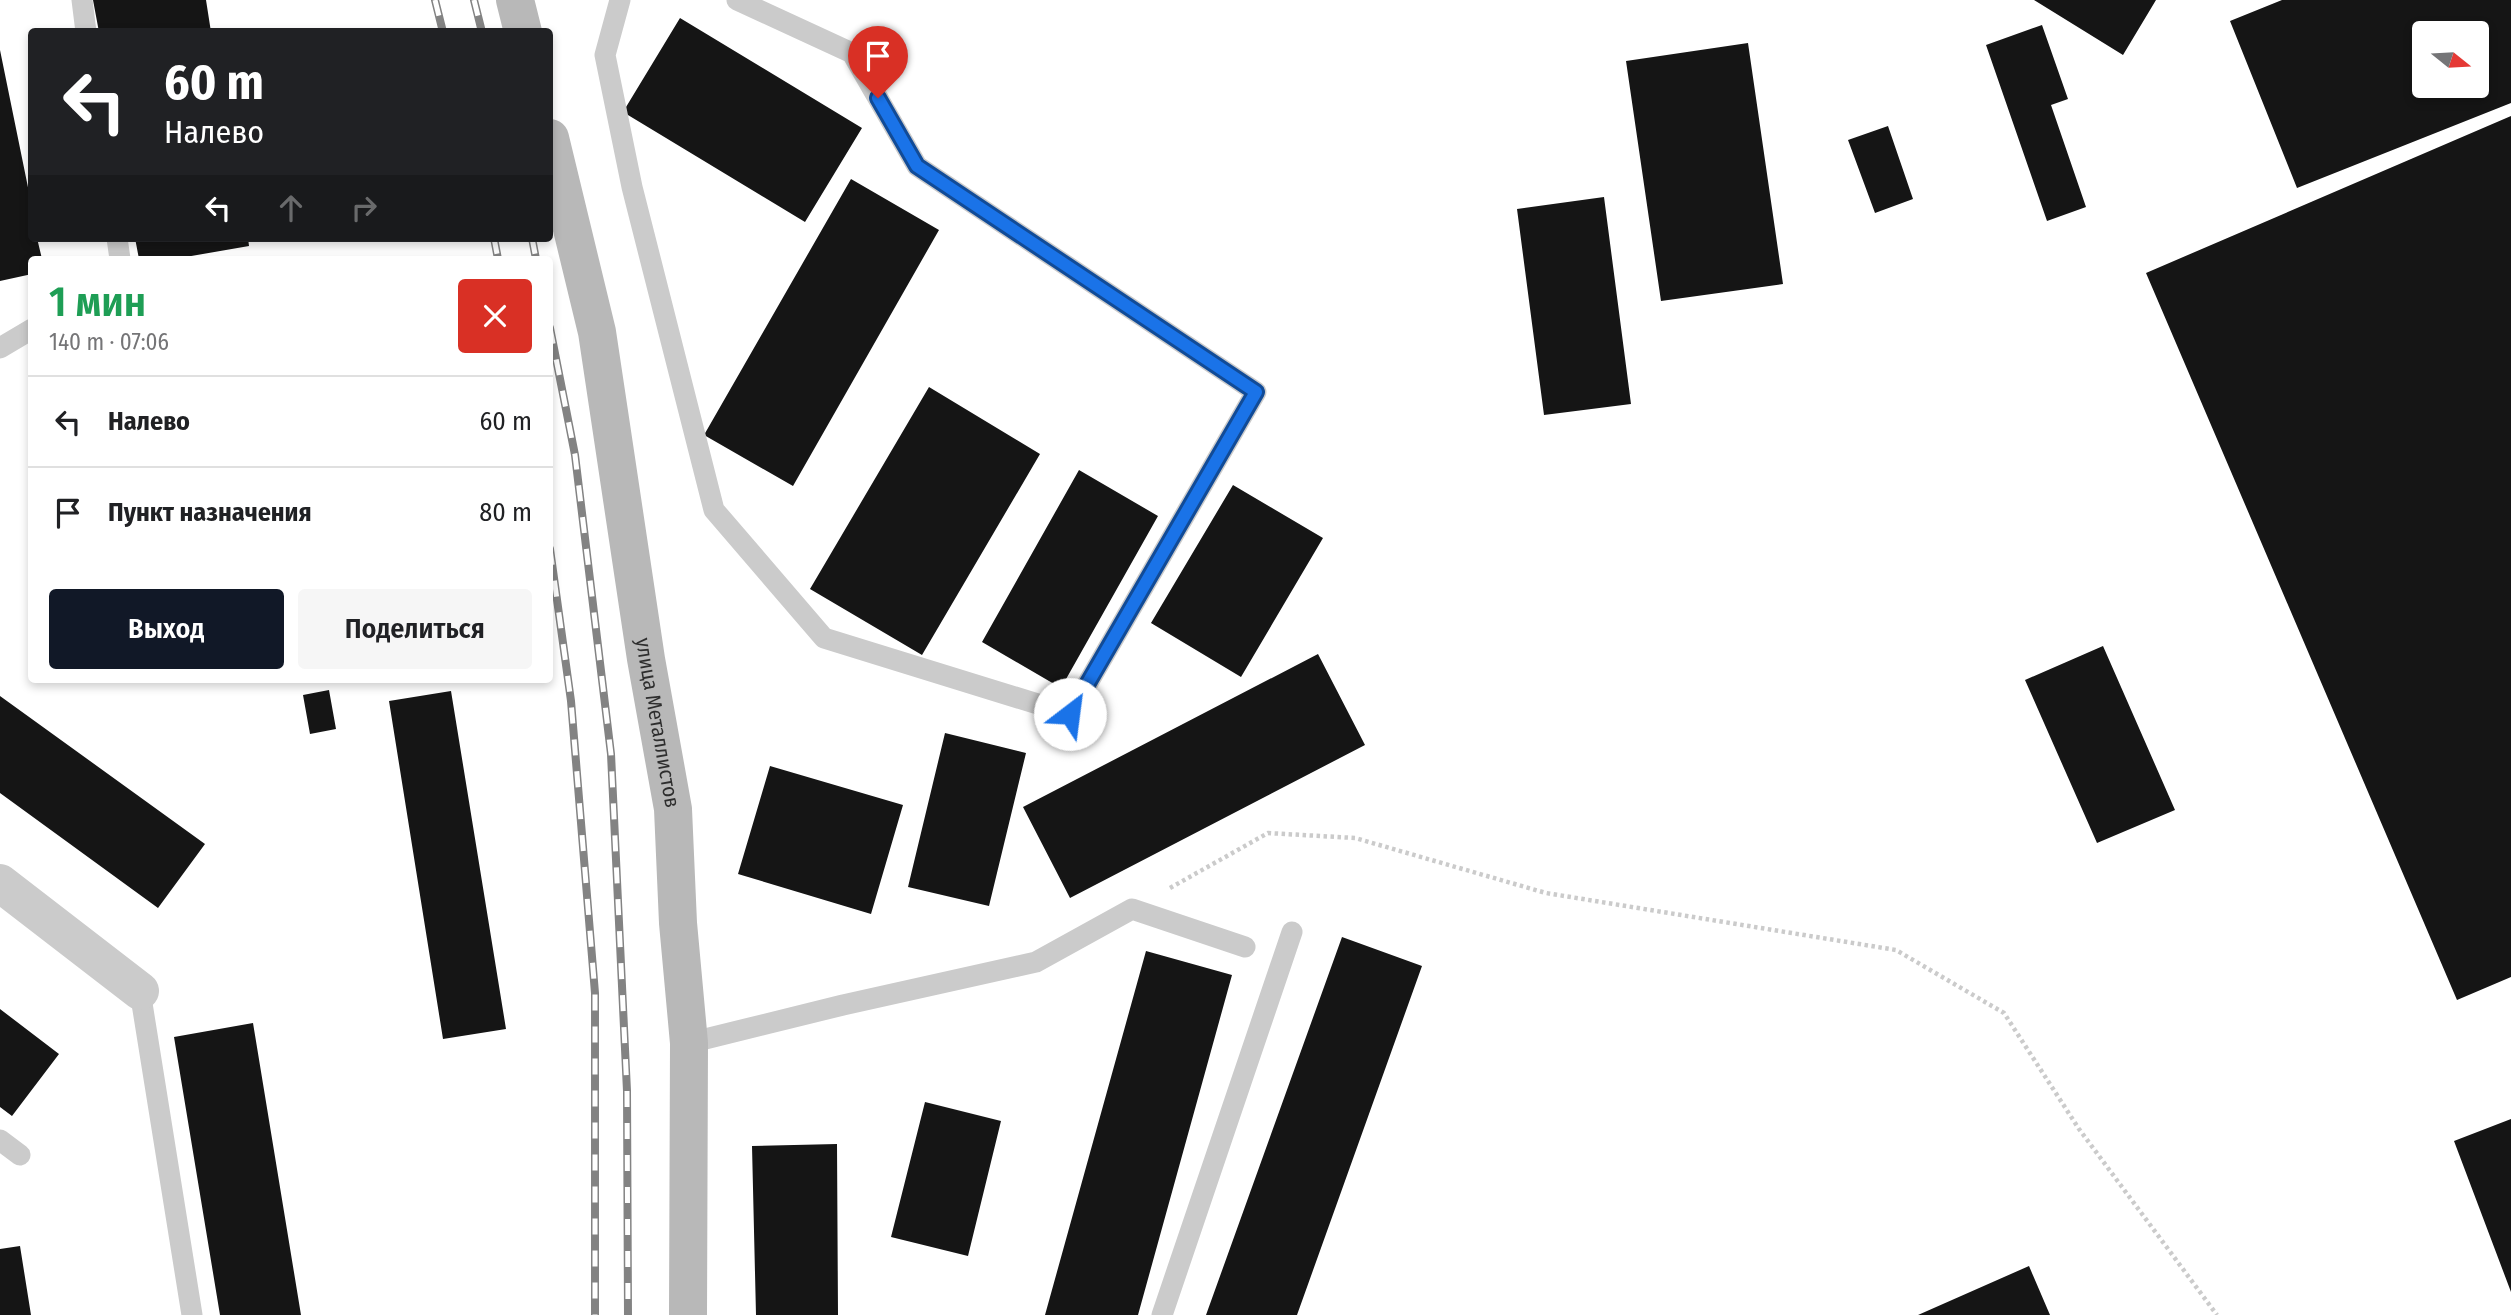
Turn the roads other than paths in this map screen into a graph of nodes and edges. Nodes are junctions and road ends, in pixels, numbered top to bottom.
1 (82, 0) edge
2 (515, 0) edge
3 (621, 0) edge
4 (737, 0) edge
5 (86, 28) edge
6 (522, 28) edge
7 (553, 150) edge
8 (28, 331) edge
9 (0, 348) edge
10 (0, 883) edge
11 (1292, 932) dead end
12 (1245, 947) dead end
13 (140, 991) joint
14 (689, 1043) junction
15 (0, 1140) edge
16 (20, 1155) dead end
17 (192, 1315) edge
18 (688, 1315) edge
19 (1162, 1315) edge

1 - 5 lane
2 - 6 main road
3 - 4 lane
7 - 14 main road, улица Металлистов
8 - 9 lane
10 - 13 street
11 - 19 lane
12 - 14 lane
13 - 17 lane
14 - 18 main road, улица Металлистов
15 - 16 lane

